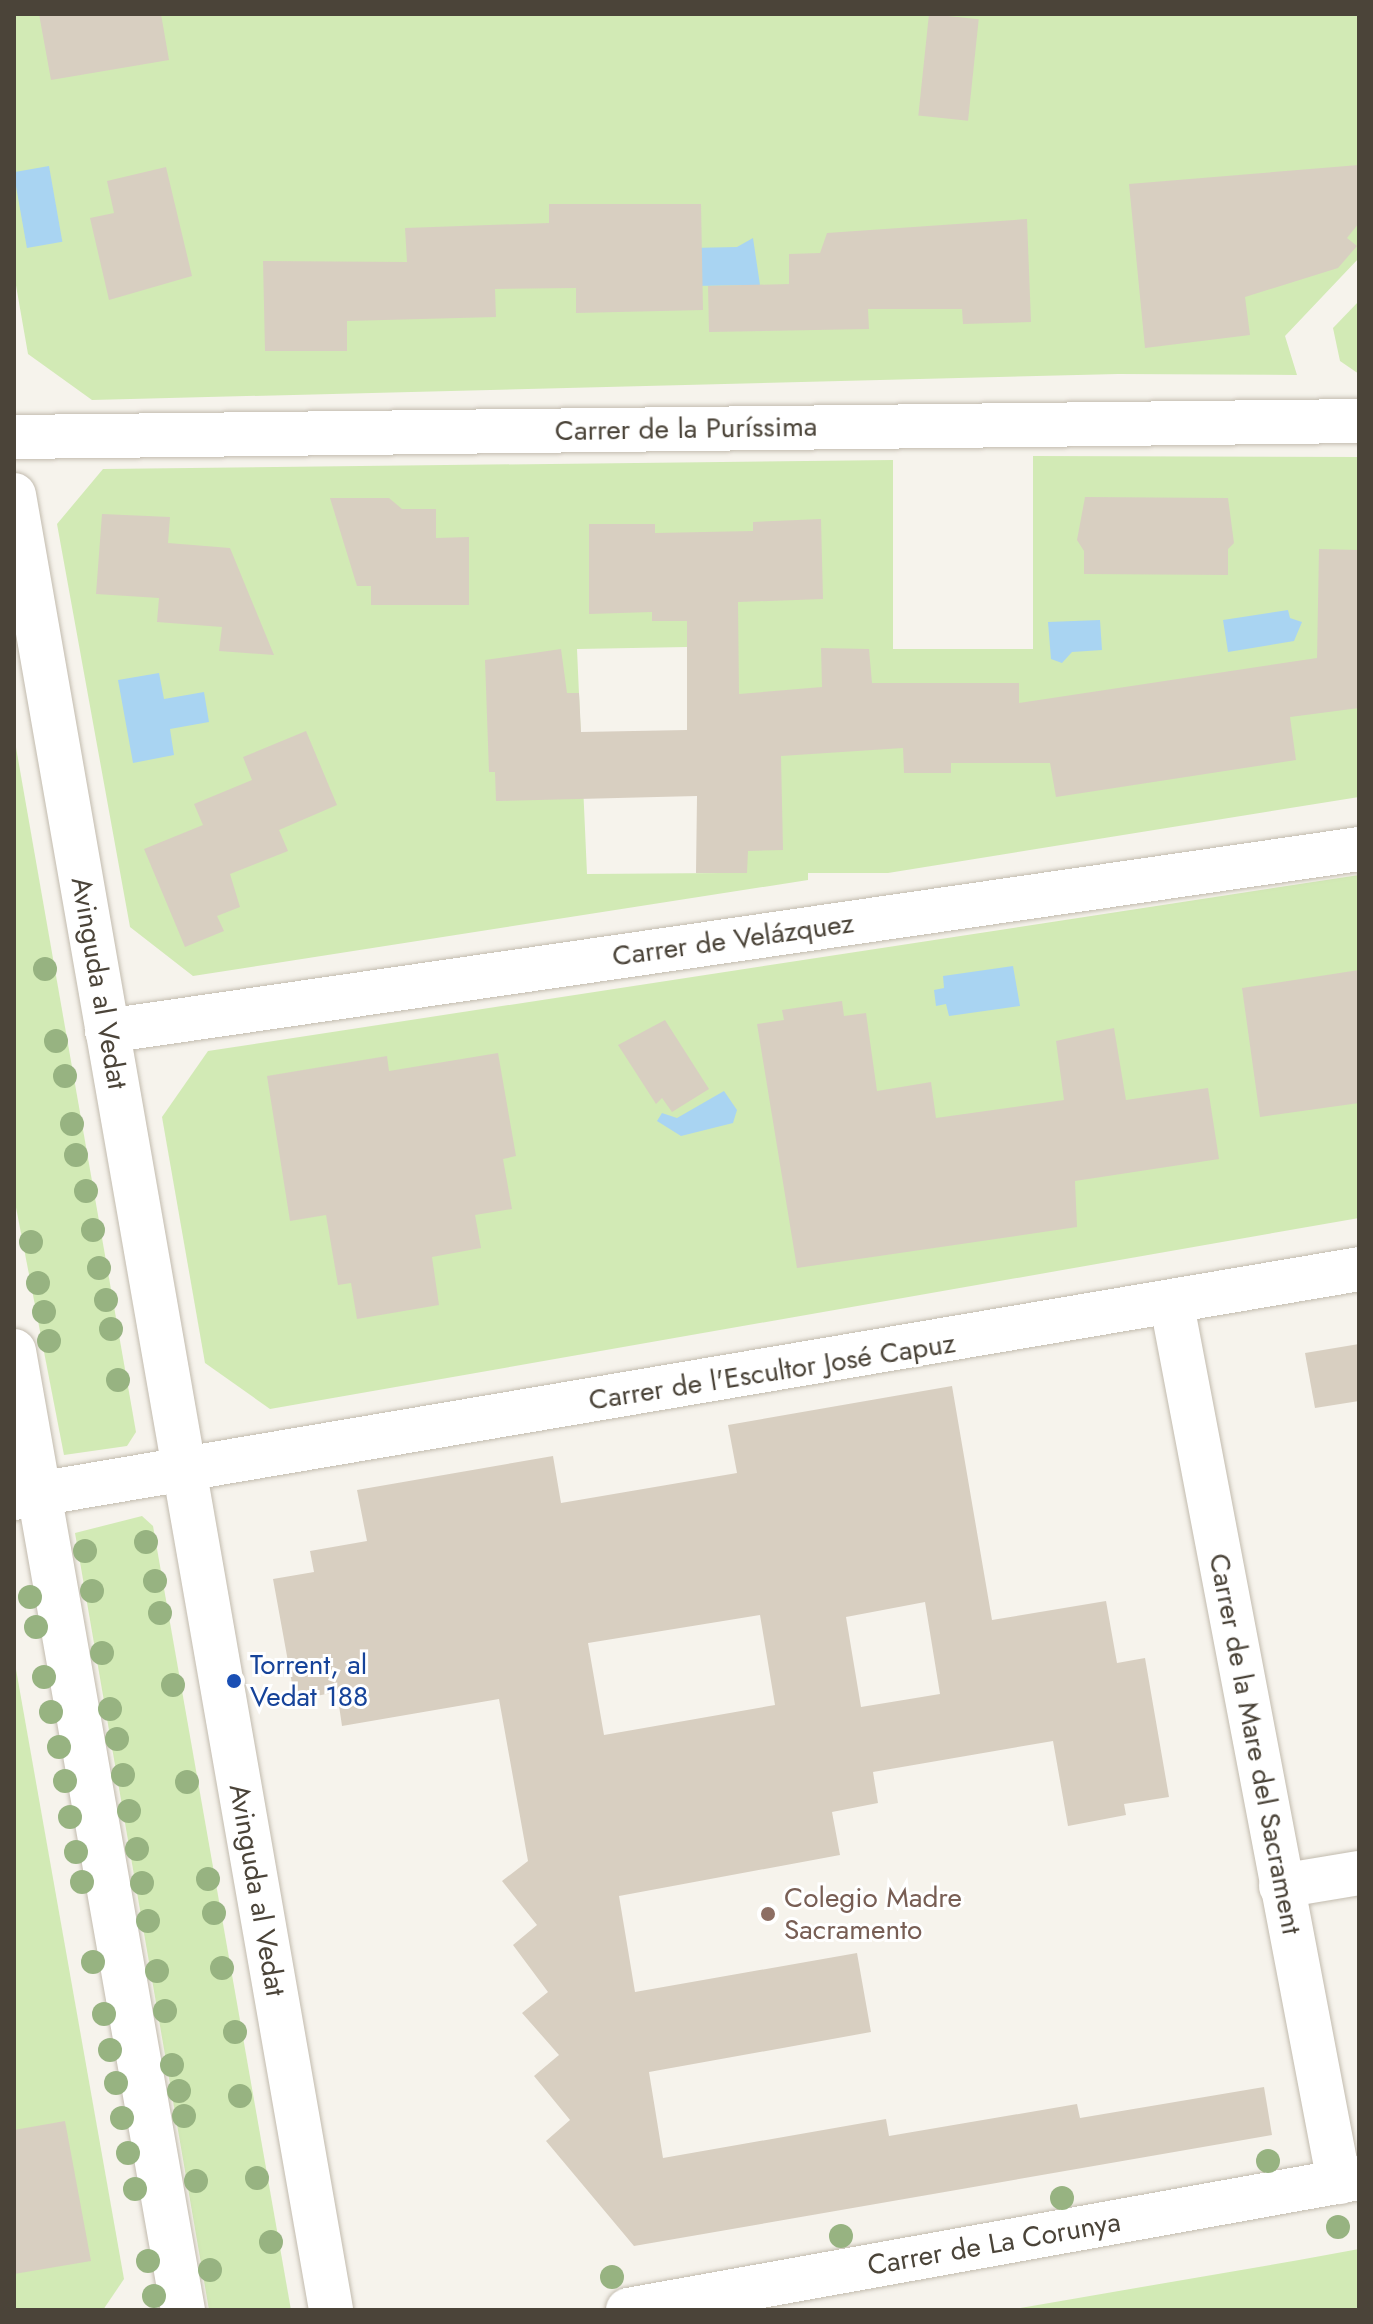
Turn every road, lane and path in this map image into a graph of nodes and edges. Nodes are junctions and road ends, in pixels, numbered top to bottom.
1 (1359, 421) edge
2 (14, 437) edge
3 (14, 495) edge
4 (1359, 849) edge
5 (107, 1031) junction
6 (1359, 1269) edge
7 (1172, 1305) junction
8 (14, 1351) edge
9 (184, 1470) junction
10 (27, 1496) edge
11 (1359, 1873) edge
12 (1281, 1886) junction
13 (1349, 2180) edge
14 (183, 2310) edge
15 (331, 2310) edge
16 (628, 2310) edge

1 - 2 street, Carrer de la Puríssima
3 - 5 street, Avinguda al Vedat
4 - 5 street, Carrer de Velázquez
5 - 9 street, Avinguda al Vedat
6 - 7 street, Carrer de l'Escultor José Capuz
7 - 9 street, Carrer de l'Escultor José Capuz
7 - 12 street, Carrer de la Mare del Sacrament
8 - 10 street
9 - 10 street
9 - 15 street, Avinguda al Vedat
10 - 14 street
11 - 12 street
12 - 13 street, Carrer de la Mare del Sacrament
13 - 16 street, Carrer de La Corunya

